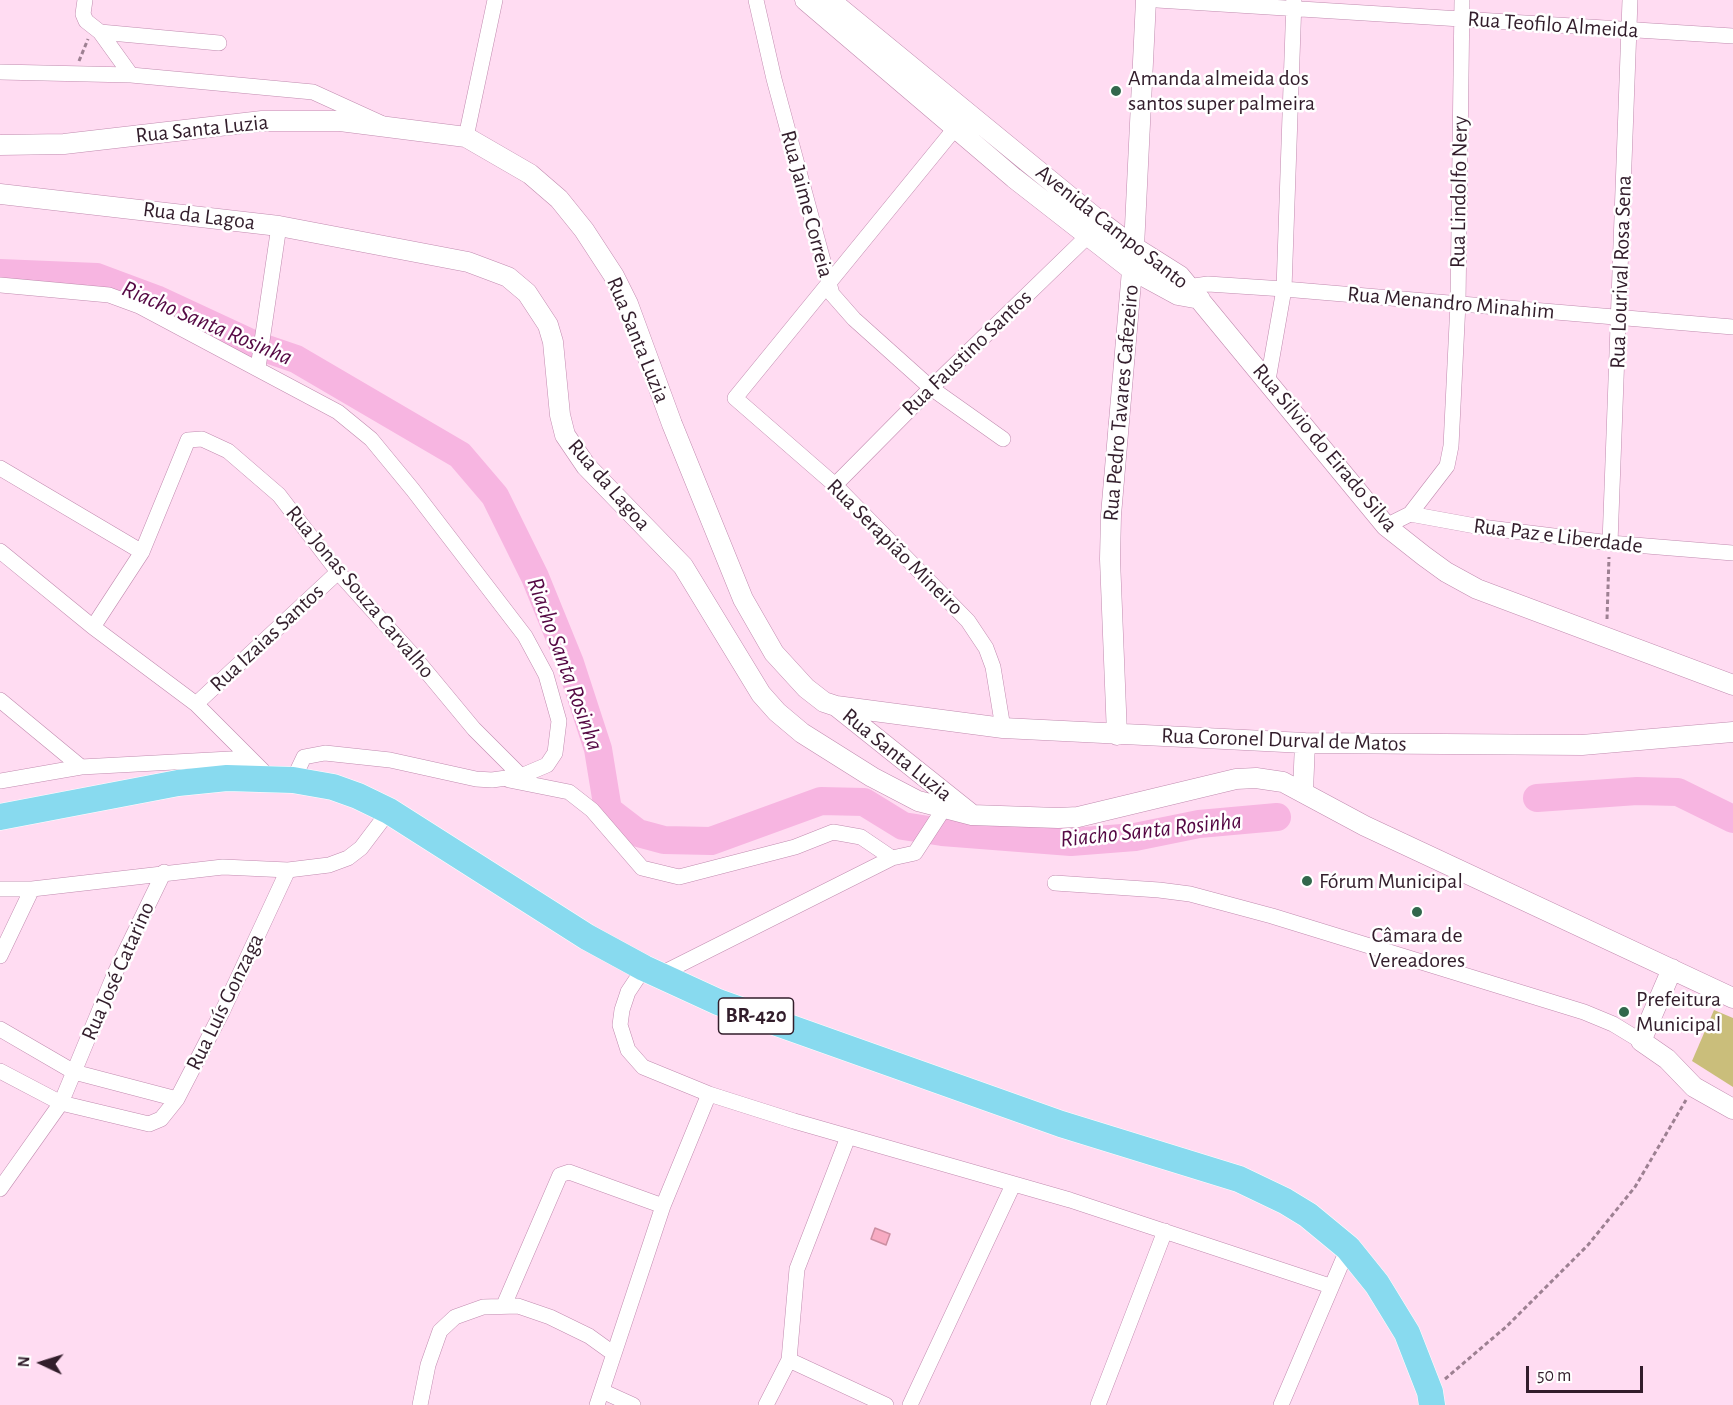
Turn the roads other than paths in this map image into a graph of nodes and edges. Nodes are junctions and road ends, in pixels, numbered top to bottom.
1 (85, 0) edge
2 (495, 0) edge
3 (756, 0) edge
4 (805, 0) edge
5 (830, 0) edge
6 (1146, 0) edge
7 (1157, 0) edge
8 (1462, 0) edge
9 (1630, 0) edge
10 (1294, 4) edge
11 (1461, 19) junction
12 (1630, 30) junction
13 (96, 31) junction
14 (1733, 36) edge
15 (219, 42) dead end
16 (0, 72) edge
17 (131, 75) junction
18 (968, 112) junction
19 (389, 126) junction
20 (954, 128) junction
21 (466, 138) junction
22 (0, 145) edge
23 (0, 194) edge
24 (279, 226) junction
25 (1095, 229) junction
26 (1134, 247) junction
27 (1132, 270) junction
28 (0, 285) edge
29 (828, 285) junction
30 (1284, 289) junction
31 (1194, 292) junction
32 (1458, 303) junction
33 (1619, 319) junction
34 (1733, 327) edge
35 (258, 368) junction
36 (1268, 380) junction
37 (931, 388) junction
38 (1003, 439) dead end
39 (0, 468) edge
40 (835, 485) junction
41 (1410, 514) junction
42 (1386, 526) junction
43 (1610, 543) junction
44 (0, 550) edge
45 (142, 552) junction
46 (1733, 554) edge
47 (338, 572) junction
48 (93, 627) junction
49 (1733, 685) edge
50 (0, 700) edge
51 (196, 704) junction
52 (836, 706) junction
53 (1003, 728) junction
54 (1733, 732) edge
55 (1117, 735) junction
56 (1305, 743) junction
57 (249, 758) junction
58 (81, 767) junction
59 (521, 776) junction
60 (281, 779) junction
61 (504, 779) junction
62 (0, 781) edge
63 (1303, 791) junction
64 (943, 810) junction
65 (389, 811) junction
66 (972, 815) junction
67 (0, 817) edge
68 (892, 858) junction
69 (288, 870) junction
70 (164, 872) junction
71 (1055, 883) dead end
72 (32, 889) junction
73 (0, 890) edge
74 (0, 956) edge
75 (1672, 969) junction
76 (651, 972) junction
77 (1733, 998) edge
78 (0, 1029) edge
79 (1641, 1041) junction
80 (0, 1071) edge
81 (74, 1072) junction
82 (709, 1094) junction
83 (177, 1099) junction
84 (61, 1103) junction
85 (1733, 1109) edge
86 (848, 1137) junction
87 (1013, 1185) junction
88 (0, 1189) edge
89 (663, 1206) junction
90 (1165, 1231) junction
91 (1348, 1248) junction
92 (1330, 1286) junction
93 (504, 1305) junction
94 (614, 1354) junction
95 (789, 1360) junction
96 (600, 1398) edge
97 (1431, 1398) edge
98 (420, 1405) edge
99 (633, 1405) edge
100 (766, 1405) edge
101 (886, 1405) edge
102 (910, 1405) edge
103 (1098, 1405) edge
104 (1281, 1405) edge

1 - 13 street
2 - 21 street
3 - 29 street, Rua Jaime Correia
4 - 20 street, Avenida Campo Santo
5 - 18 street, Avenida Campo Santo
6 - 26 street, Rua Pedro Tavares Cafezeiro
7 - 10 street, Rua Teofilo Almeida
8 - 11 street, Rua Lindolfo Nery
9 - 12 street, Rua Lourival Rosa Sena
10 - 11 street, Rua Teofilo Almeida
10 - 30 street
11 - 12 street, Rua Teofilo Almeida
11 - 32 street, Rua Lindolfo Nery
12 - 14 street, Rua Teofilo Almeida
12 - 33 street, Rua Lourival Rosa Sena
13 - 15 street
13 - 17 street
16 - 17 street
17 - 19 street
18 - 20 street
18 - 25 street, Avenida Campo Santo
19 - 21 street, Rua Santa Luzia
19 - 22 street, Rua Santa Luzia
20 - 25 street, Avenida Campo Santo
20 - 29 street
21 - 52 street, Rua Santa Luzia
23 - 24 street, Rua da Lagoa
24 - 35 street
24 - 64 street, Rua da Lagoa
25 - 26 street, Avenida Campo Santo
25 - 27 street, Avenida Campo Santo
25 - 37 street, Rua Faustino Santos
26 - 27 street, Rua Pedro Tavares Cafezeiro
26 - 31 street, Avenida Campo Santo
27 - 31 street, Avenida Campo Santo
27 - 55 street, Rua Pedro Tavares Cafezeiro
28 - 35 street
29 - 37 street, Rua Jaime Correia
29 - 40 street, Rua Serapião Mineiro
30 - 31 street, Rua Menandro Minahim
30 - 32 street, Rua Menandro Minahim
30 - 36 street
31 - 36 street, Rua Silvio do Eirado Silva
32 - 33 street, Rua Menandro Minahim
32 - 41 street, Rua Lindolfo Nery
33 - 34 street, Rua Menandro Minahim
33 - 43 street, Rua Lourival Rosa Sena
35 - 59 street
36 - 42 street, Rua Silvio do Eirado Silva
37 - 38 street, Rua Jaime Correia
37 - 40 street, Rua Faustino Santos
39 - 45 street
40 - 53 street, Rua Serapião Mineiro
41 - 42 street
41 - 43 street, Rua Paz e Liberdade
42 - 49 street, Rua Silvio do Eirado Silva
43 - 46 street, Rua Paz e Liberdade
44 - 48 street
45 - 47 street, Rua Jonas Souza Carvalho
45 - 48 street
47 - 51 street, Rua Izaias Santos
47 - 59 street, Rua Jonas Souza Carvalho
48 - 51 street
50 - 58 street
51 - 57 street
52 - 53 street, Rua Coronel Durval de Matos
52 - 66 street, Rua Santa Luzia
53 - 55 street, Rua Coronel Durval de Matos
54 - 56 street, Rua Coronel Durval de Matos
55 - 56 street, Rua Coronel Durval de Matos
56 - 63 street
57 - 58 street
57 - 60 street
58 - 62 street
59 - 61 street
60 - 61 street
60 - 65 main road, BR-420
60 - 67 main road, BR-420
61 - 68 street
63 - 66 street, Rua da Lagoa
63 - 75 street, Rua da Lagoa
64 - 66 street, Rua da Lagoa
64 - 68 street
65 - 69 street
65 - 76 main road, BR-420
68 - 76 street
69 - 70 street
69 - 83 street, Rua Luís Gonzaga
70 - 72 street
70 - 81 street, Rua José Catarino
71 - 79 street
72 - 73 street
72 - 74 street
75 - 77 street, Rua da Lagoa
75 - 79 street
76 - 82 street
76 - 91 main road, BR-420
78 - 81 street
79 - 85 street
80 - 84 street
81 - 83 street
81 - 84 street, Rua José Catarino
82 - 86 street
82 - 89 street
83 - 84 street, Rua Luís Gonzaga
84 - 88 street, Rua José Catarino
86 - 87 street
86 - 95 street
87 - 90 street
87 - 102 street
89 - 93 street
89 - 94 street
90 - 92 street
90 - 103 street
91 - 92 street
91 - 97 main road, BR-420
92 - 104 street
93 - 94 street
93 - 98 street
94 - 96 street
95 - 100 street
95 - 101 street
96 - 99 street

